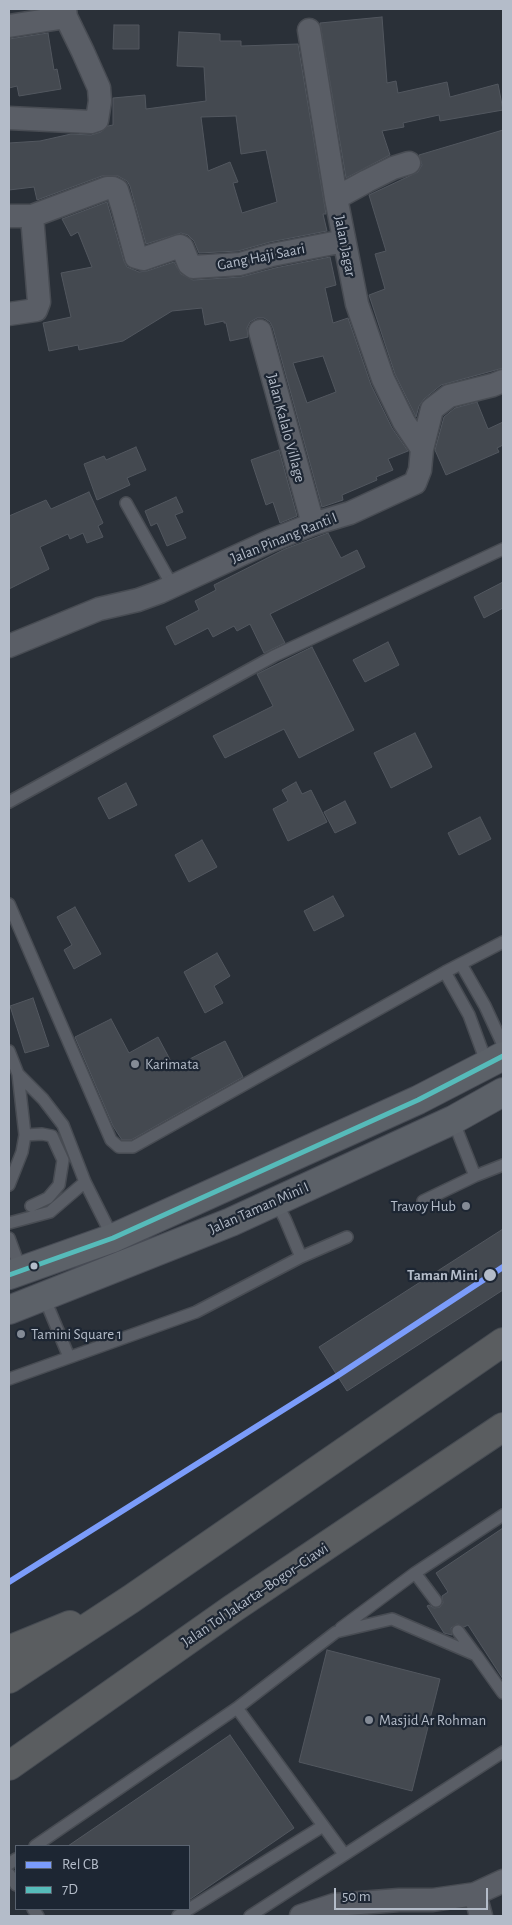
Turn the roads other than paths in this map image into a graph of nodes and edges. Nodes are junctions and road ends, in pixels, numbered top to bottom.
1 (65, 13) edge
2 (9, 26) edge
3 (309, 30) dead end
4 (9, 118) edge
5 (409, 163) dead end
6 (336, 198) junction
7 (9, 216) edge
8 (32, 216) junction
9 (344, 242) junction
10 (9, 314) edge
11 (260, 331) dead end
12 (503, 381) edge
13 (422, 449) junction
14 (126, 503) dead end
15 (313, 524) junction
16 (503, 549) edge
17 (172, 587) junction
18 (9, 646) edge
19 (9, 802) edge
20 (9, 904) edge
21 (503, 942) edge
22 (461, 964) junction
23 (445, 972) junction
24 (9, 1051) edge
25 (498, 1055) edge
26 (18, 1074) junction
27 (503, 1092) edge
28 (454, 1120) junction
29 (25, 1136) junction
30 (503, 1166) edge
31 (475, 1176) junction
32 (84, 1182) junction
33 (9, 1185) edge
34 (423, 1201) dead end
35 (276, 1202) junction
36 (31, 1206) dead end
37 (9, 1223) edge
38 (346, 1237) dead end
39 (9, 1238) edge
40 (113, 1238) junction
41 (301, 1257) junction
42 (15, 1273) edge
43 (44, 1297) junction
44 (9, 1310) edge
45 (503, 1342) edge
46 (69, 1357) junction
47 (9, 1379) edge
48 (503, 1427) edge
49 (503, 1515) edge
50 (415, 1573) junction
51 (131, 1599) junction
52 (436, 1601) dead end
53 (458, 1631) dead end
54 (336, 1632) junction
55 (9, 1650) edge
56 (476, 1655) junction
57 (9, 1679) edge
58 (503, 1693) edge
59 (237, 1708) junction
60 (503, 1752) edge
61 (9, 1766) edge
62 (323, 1826) junction
63 (36, 1845) edge
64 (344, 1854) junction
65 (503, 1881) edge
66 (475, 1894) junction
67 (416, 1908) edge
68 (190, 1909) edge
69 (250, 1916) edge
70 (301, 1916) edge
71 (481, 1916) edge

1 - 2 street
1 - 4 street
3 - 6 street, Jalan Jagar
5 - 6 street
6 - 9 street, Jalan Jagar
7 - 8 street, Gang Haji Saari
8 - 9 street, Gang Haji Saari
8 - 10 street
9 - 13 street, Jalan Jagar
11 - 15 street, Jalan Kalalo Village
12 - 13 street, Jalan Pinang Ranti I
13 - 15 street, Jalan Pinang Ranti I
14 - 17 lane
15 - 17 street, Jalan Pinang Ranti I
16 - 19 lane
17 - 18 street, Jalan Pinang Ranti I
20 - 23 lane
21 - 22 lane
22 - 23 lane
22 - 25 lane
23 - 25 lane
24 - 26 lane
25 - 40 main road
26 - 29 lane
26 - 32 lane
27 - 28 main road, Jalan Taman Mini I
28 - 31 lane
28 - 35 main road, Jalan Taman Mini I
29 - 33 lane
29 - 36 lane
30 - 31 lane
31 - 34 lane
32 - 37 lane
32 - 40 lane
35 - 41 lane
35 - 43 main road, Jalan Taman Mini I
38 - 41 lane
39 - 42 lane
40 - 42 main road
41 - 46 lane
43 - 44 main road, Jalan Taman Mini I
43 - 46 lane
45 - 51 highway
46 - 47 lane
48 - 61 highway, Jalan Tol Jakarta–Bogor–Ciawi
49 - 50 lane
50 - 52 lane
50 - 54 lane
51 - 55 highway
51 - 57 highway
53 - 56 lane
54 - 56 lane
54 - 59 lane
56 - 58 lane
59 - 62 lane
59 - 63 lane
60 - 64 lane
62 - 64 lane
62 - 68 lane
64 - 69 lane
65 - 66 street
66 - 67 street
66 - 71 street
67 - 70 street

